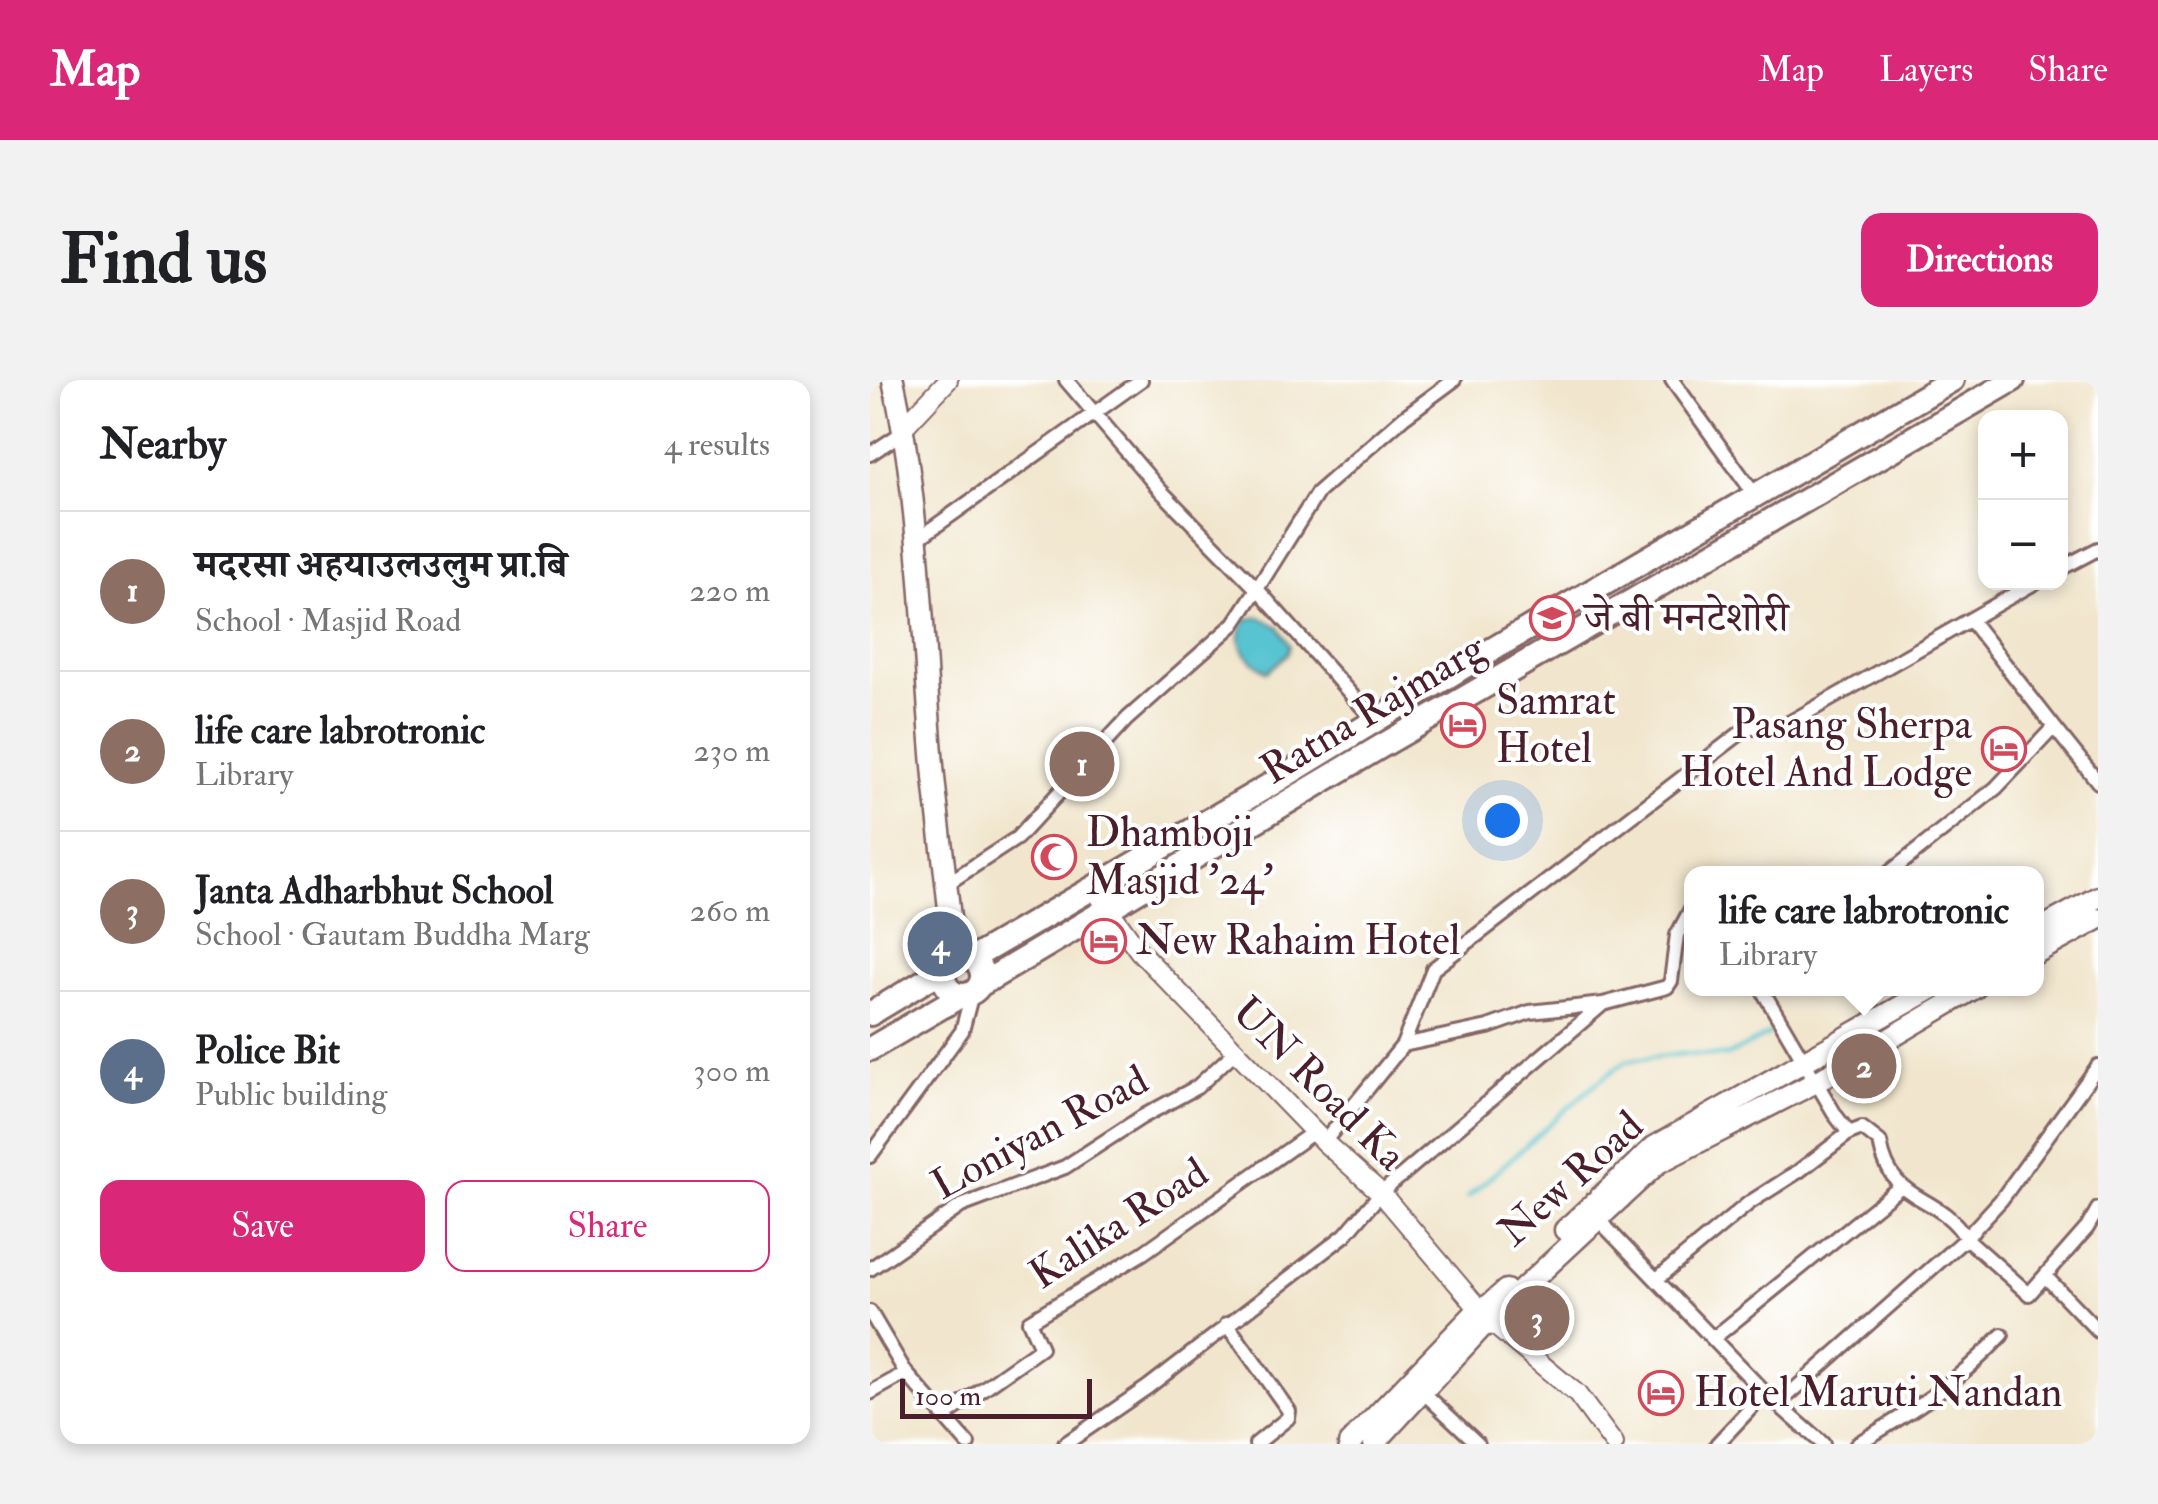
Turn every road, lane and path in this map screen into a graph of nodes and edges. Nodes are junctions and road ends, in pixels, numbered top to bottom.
1 (892, 380) edge
2 (948, 380) edge
3 (1066, 380) edge
4 (1141, 380) edge
5 (1454, 380) edge
6 (1672, 380) edge
7 (1952, 380) edge
8 (2013, 380) edge
9 (1093, 415) junction
10 (902, 431) junction
11 (870, 454) edge
12 (1755, 494) junction
13 (916, 540) junction
14 (2098, 549) edge
15 (2068, 566) edge
16 (1257, 588) junction
17 (2022, 590) edge
18 (1972, 622) junction
19 (1374, 720) junction
20 (2054, 727) junction
21 (2098, 782) edge
22 (1899, 866) edge
23 (948, 883) junction
24 (1094, 889) junction
25 (2098, 897) edge
26 (1107, 910) junction
27 (2098, 919) edge
28 (1684, 922) edge
29 (2044, 926) edge
30 (2044, 949) edge
31 (957, 962) junction
32 (971, 991) junction
33 (1766, 996) edge
34 (1919, 996) edge
35 (1961, 996) edge
36 (1603, 1004) junction
37 (870, 1014) edge
38 (1403, 1045) junction
39 (870, 1048) edge
40 (1236, 1051) junction
41 (1804, 1062) junction
42 (2098, 1066) edge
43 (1818, 1081) junction
44 (1849, 1133) junction
45 (1320, 1137) junction
46 (870, 1156) edge
47 (1900, 1186) junction
48 (1381, 1193) junction
49 (2098, 1209) edge
50 (1592, 1212) junction
51 (1966, 1238) junction
52 (870, 1269) edge
53 (2045, 1276) junction
54 (1657, 1280) junction
55 (870, 1312) edge
56 (1486, 1315) junction
57 (1227, 1324) junction
58 (2098, 1331) edge
59 (2002, 1336) dead end
60 (1715, 1337) junction
61 (906, 1374) junction
62 (870, 1393) edge
63 (1424, 1393) junction
64 (1765, 1393) junction
65 (1778, 1404) junction
66 (946, 1416) junction
67 (968, 1444) edge
68 (1065, 1444) edge
69 (1256, 1444) edge
70 (1349, 1444) edge
71 (1374, 1444) edge
72 (1478, 1444) edge
73 (1614, 1444) edge
74 (1717, 1444) edge
75 (1823, 1444) edge
76 (1856, 1444) edge

1 - 10 main road
2 - 10 street
3 - 9 street
4 - 9 street
5 - 16 street
6 - 12 street
7 - 12 highway, Ratna Rajmarg
8 - 26 highway, Ratna Rajmarg
9 - 13 street
9 - 16 street
10 - 11 street
10 - 13 main road
12 - 19 highway, Ratna Rajmarg
13 - 23 main road
14 - 15 street
16 - 19 street
16 - 23 street
17 - 18 street
18 - 20 street
18 - 38 street
19 - 24 highway, Ratna Rajmarg
20 - 21 street
20 - 22 street
23 - 31 main road
24 - 26 street, UN Road Ka
24 - 31 highway, Ratna Rajmarg
25 - 29 main road
26 - 32 highway, Ratna Rajmarg
26 - 40 street, UN Road Ka
27 - 30 main road
28 - 36 street
31 - 32 highway
31 - 32 highway
31 - 37 highway, Ratna Rajmarg
32 - 39 highway, Ratna Rajmarg
32 - 46 street
33 - 41 street
34 - 41 main road, New Road
35 - 43 main road
36 - 38 street
36 - 48 street
38 - 45 street
40 - 45 street, UN Road Ka
40 - 52 street, Loniyan Road
41 - 43 street
41 - 50 main road, New Road
42 - 51 street
43 - 44 street
43 - 50 main road
44 - 47 street
44 - 54 street
45 - 48 street, UN Road Ka
45 - 66 street, Kalika Road
47 - 51 street
47 - 60 street
48 - 56 street, UN Road Ka
48 - 57 street
49 - 53 street
50 - 54 street
50 - 56 main road
51 - 53 street
51 - 65 street
53 - 58 street
54 - 60 street
55 - 61 street
56 - 63 main road
56 - 70 main road
56 - 73 street, UN Road Ka
57 - 68 street
57 - 69 street
59 - 76 street
60 - 64 street
61 - 62 street
61 - 66 street
63 - 71 main road
63 - 72 street
64 - 65 street
64 - 74 street
65 - 75 street
66 - 67 street

